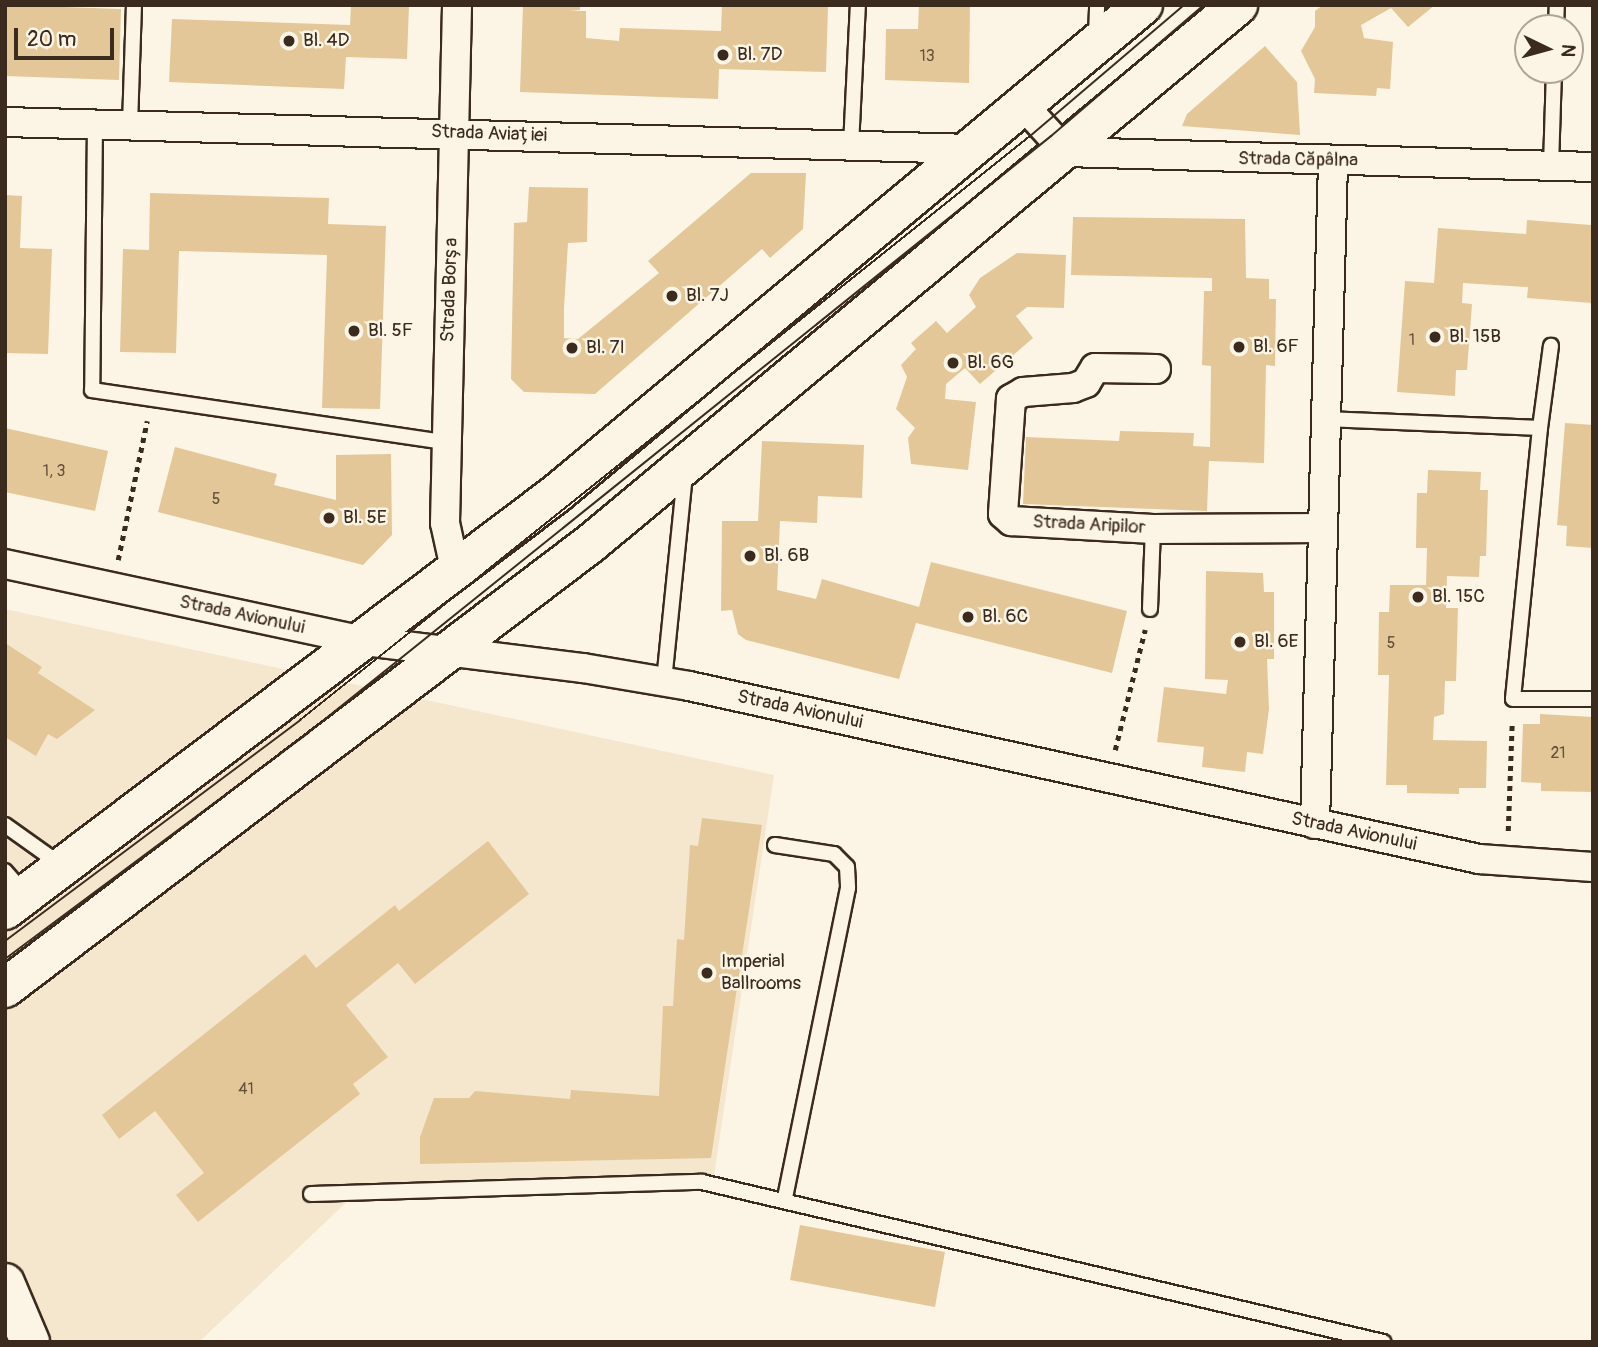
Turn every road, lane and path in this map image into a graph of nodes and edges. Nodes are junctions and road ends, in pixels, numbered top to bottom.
1 (134, 5) edge
2 (457, 5) edge
3 (858, 5) edge
4 (1097, 5) edge
5 (1143, 5) edge
6 (1238, 5) edge
7 (1096, 45) junction
8 (1554, 84) edge
9 (1024, 106) junction
10 (5, 122) edge
11 (95, 124) junction
12 (130, 125) junction
13 (454, 133) junction
14 (851, 146) junction
15 (973, 149) junction
16 (1066, 152) junction
17 (1334, 160) junction
18 (1551, 166) junction
19 (1593, 167) edge
20 (1551, 346) dead end
21 (1156, 369) dead end
22 (152, 399) junction
23 (1326, 419) junction
24 (1540, 428) junction
25 (446, 442) junction
26 (686, 464) junction
27 (1323, 528) junction
28 (1153, 529) junction
29 (5, 564) edge
30 (456, 573) junction
31 (113, 587) junction
32 (1150, 609) joint
33 (365, 641) junction
34 (450, 651) junction
35 (664, 681) junction
36 (1513, 699) junction
37 (1593, 699) edge
38 (1109, 775) junction
39 (1315, 824) junction
40 (5, 825) edge
41 (775, 845) dead end
42 (1507, 863) junction
43 (63, 866) junction
44 (1593, 867) edge
45 (12, 892) edge
46 (5, 988) edge
47 (311, 1194) dead end
48 (785, 1199) junction
49 (5, 1283) edge
50 (30, 1342) edge
51 (1383, 1342) edge

1 - 12 lane
2 - 13 street, Strada Borșa
3 - 14 lane
4 - 7 lane
5 - 7 main road
6 - 16 main road
7 - 9 main road
8 - 18 lane
9 - 15 main road
9 - 16 street
10 - 11 street, Strada Aviației
11 - 12 street, Strada Aviației
11 - 22 lane
12 - 13 street, Strada Aviației
13 - 14 street, Strada Aviației
13 - 25 street, Strada Borșa
14 - 15 street, Strada Aviației
15 - 30 main road
16 - 17 street, Strada Căpâlna
16 - 26 main road
17 - 18 street, Strada Căpâlna
17 - 23 street
18 - 19 street, Strada Căpâlna
20 - 24 lane
21 - 28 street, Strada Aripilor
22 - 25 lane
22 - 31 path
23 - 24 lane
23 - 27 street
24 - 36 lane
25 - 30 street, Strada Borșa
26 - 34 main road
26 - 35 lane
27 - 28 street, Strada Aripilor
27 - 39 street
28 - 32 lane
29 - 31 street, Strada Avionului
30 - 33 main road
31 - 33 street, Strada Avionului
32 - 38 path
33 - 34 street, Strada Avionului
33 - 43 main road
34 - 35 street, Strada Avionului
34 - 46 main road
35 - 38 street, Strada Avionului
36 - 37 lane
36 - 42 path
38 - 39 street, Strada Avionului
39 - 42 street, Strada Avionului
40 - 43 lane
41 - 48 lane
42 - 44 street, Strada Avionului
43 - 45 main road
47 - 48 lane
48 - 51 lane
49 - 50 main road

